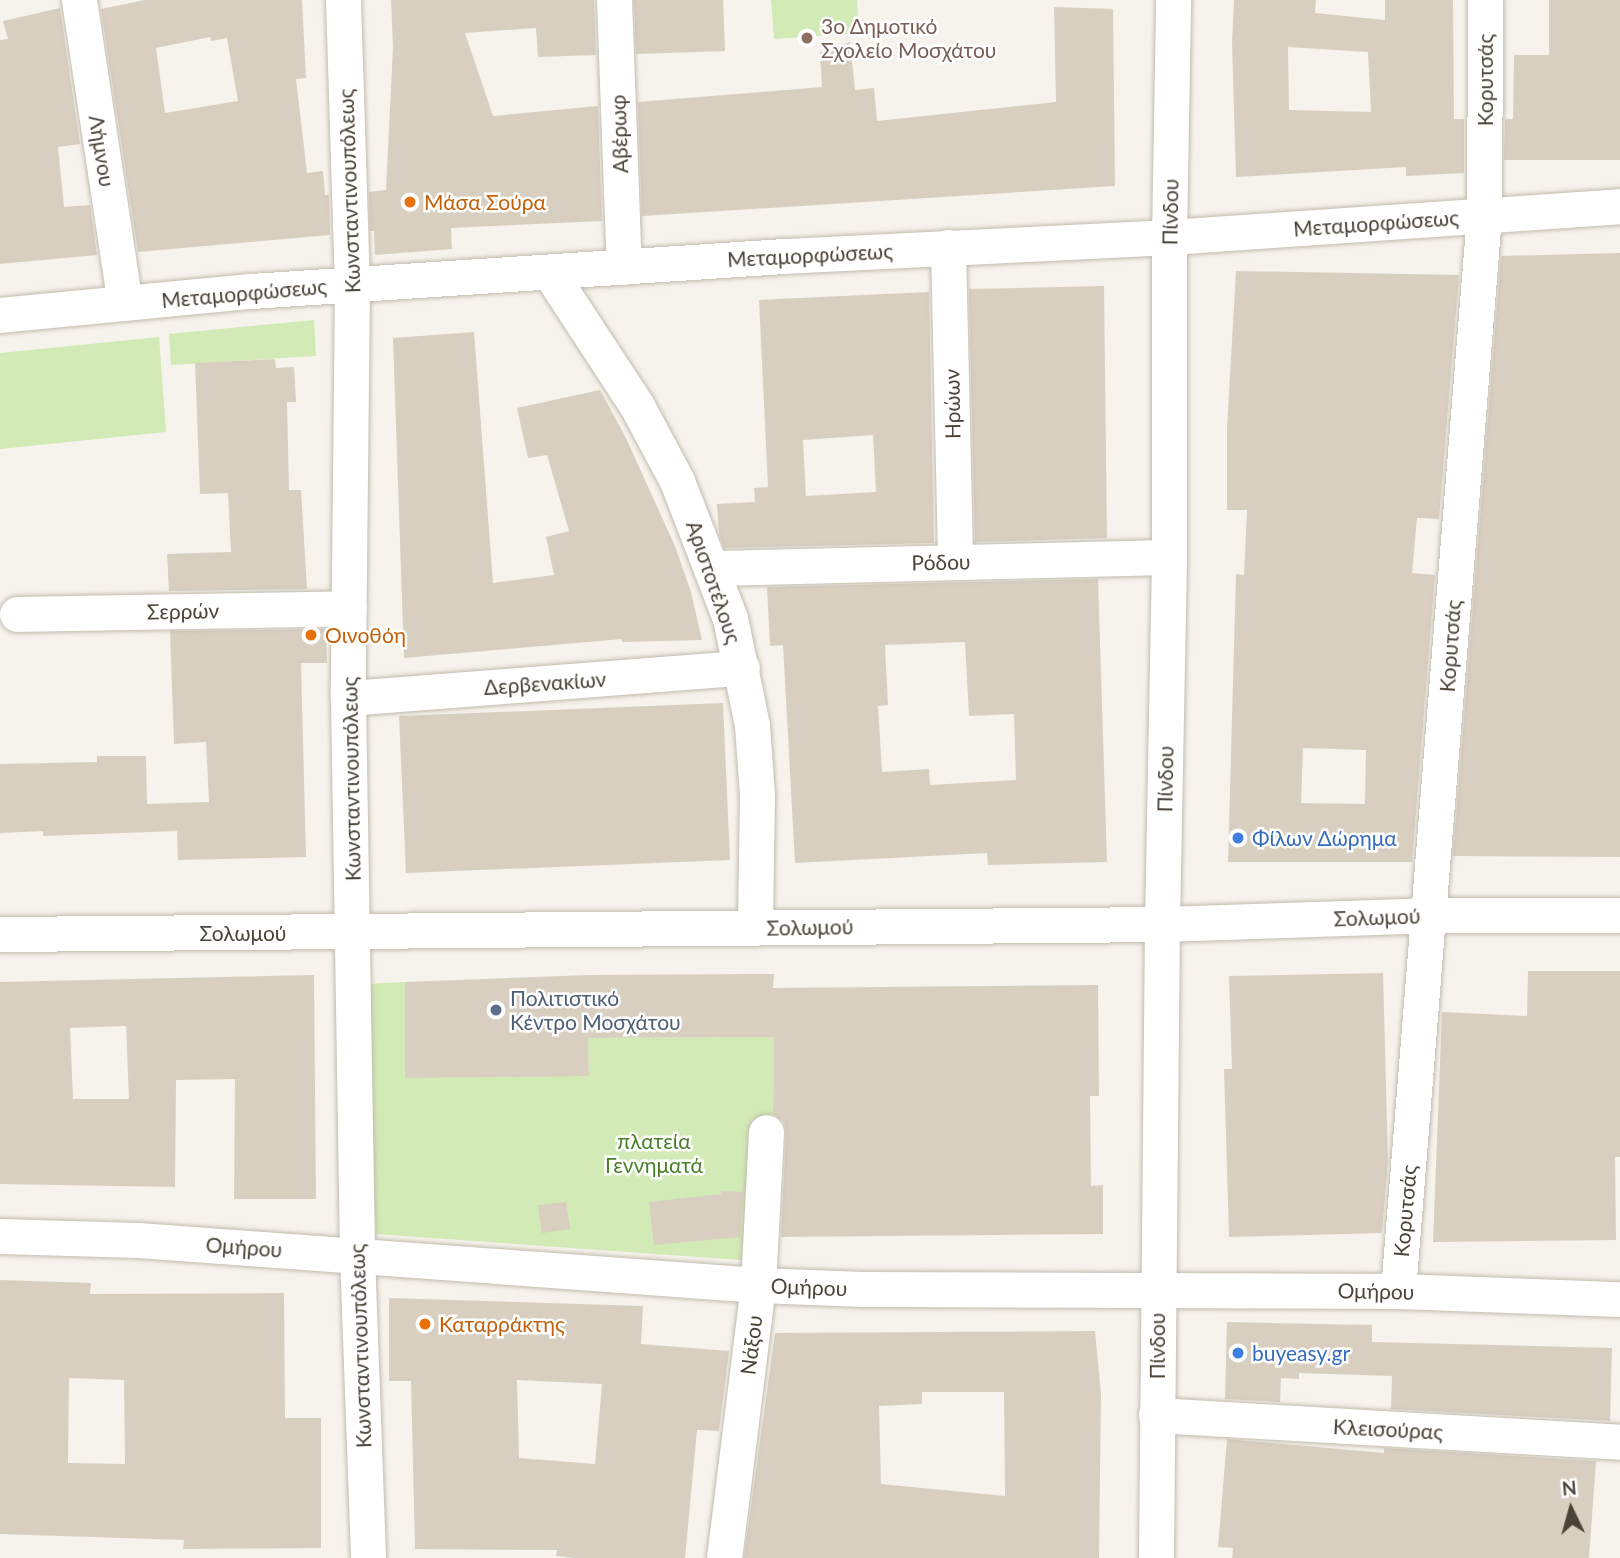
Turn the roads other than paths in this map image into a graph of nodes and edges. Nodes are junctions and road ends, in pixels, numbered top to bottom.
1 (79, 0) edge
2 (343, 0) edge
3 (614, 0) edge
4 (1173, 0) edge
5 (1485, 0) edge
6 (1620, 206) edge
7 (1484, 215) junction
8 (1169, 237) junction
9 (948, 247) junction
10 (624, 267) junction
11 (550, 272) junction
12 (352, 285) junction
13 (125, 303) junction
14 (0, 315) edge
15 (1170, 557) junction
16 (955, 561) junction
17 (713, 568) junction
18 (349, 608) junction
19 (17, 614) dead end
20 (742, 668) junction
21 (348, 698) junction
22 (1429, 915) junction
23 (1620, 915) edge
24 (1161, 924) junction
25 (755, 928) junction
26 (354, 932) junction
27 (0, 934) edge
28 (766, 1132) dead end
29 (0, 1236) edge
30 (357, 1255) junction
31 (758, 1285) junction
32 (1157, 1288) junction
33 (1398, 1291) junction
34 (1620, 1299) edge
35 (1156, 1415) junction
36 (1620, 1442) edge
37 (368, 1558) edge
38 (724, 1558) edge
39 (1156, 1558) edge

1 - 13 street, Λήμνου
2 - 12 street, Κωνσταντινουπόλεως
3 - 10 street, Αβέρωφ
4 - 8 street, Πίνδου
5 - 7 street, Κορυτσάς
6 - 7 street, Μεταμορφώσεως
7 - 8 street, Μεταμορφώσεως
7 - 22 street, Κορυτσάς
8 - 9 street, Μεταμορφώσεως
8 - 15 street, Πίνδου
9 - 10 street, Μεταμορφώσεως
9 - 16 street, Ηρώων
10 - 11 street, Μεταμορφώσεως
11 - 12 street, Μεταμορφώσεως
11 - 17 street, Αριστοτέλους
12 - 13 street, Μεταμορφώσεως
12 - 18 street, Κωνσταντινουπόλεως
13 - 14 street, Μεταμορφώσεως
15 - 16 street, Ρόδου
15 - 24 street, Πίνδου
16 - 17 street, Ρόδου
17 - 20 street, Αριστοτέλους
18 - 19 street, Σερρών
18 - 21 street, Κωνσταντινουπόλεως
20 - 21 street, Δερβενακίων
20 - 25 street, Αριστοτέλους
21 - 26 street, Κωνσταντινουπόλεως
22 - 23 street, Σολωμού
22 - 24 street, Σολωμού
22 - 33 street, Κορυτσάς
24 - 25 street, Σολωμού
24 - 32 street, Πίνδου
25 - 26 street, Σολωμού
26 - 27 street, Σολωμού
26 - 30 street, Κωνσταντινουπόλεως
28 - 31 street, Νάξου
29 - 30 street, Ομήρου
30 - 31 street, Ομήρου
30 - 37 street, Κωνσταντινουπόλεως
31 - 32 street, Ομήρου
31 - 38 street, Νάξου
32 - 33 street, Ομήρου
32 - 35 street, Πίνδου
33 - 34 street, Ομήρου
35 - 36 street, Κλεισούρας
35 - 39 street, Πίνδου

